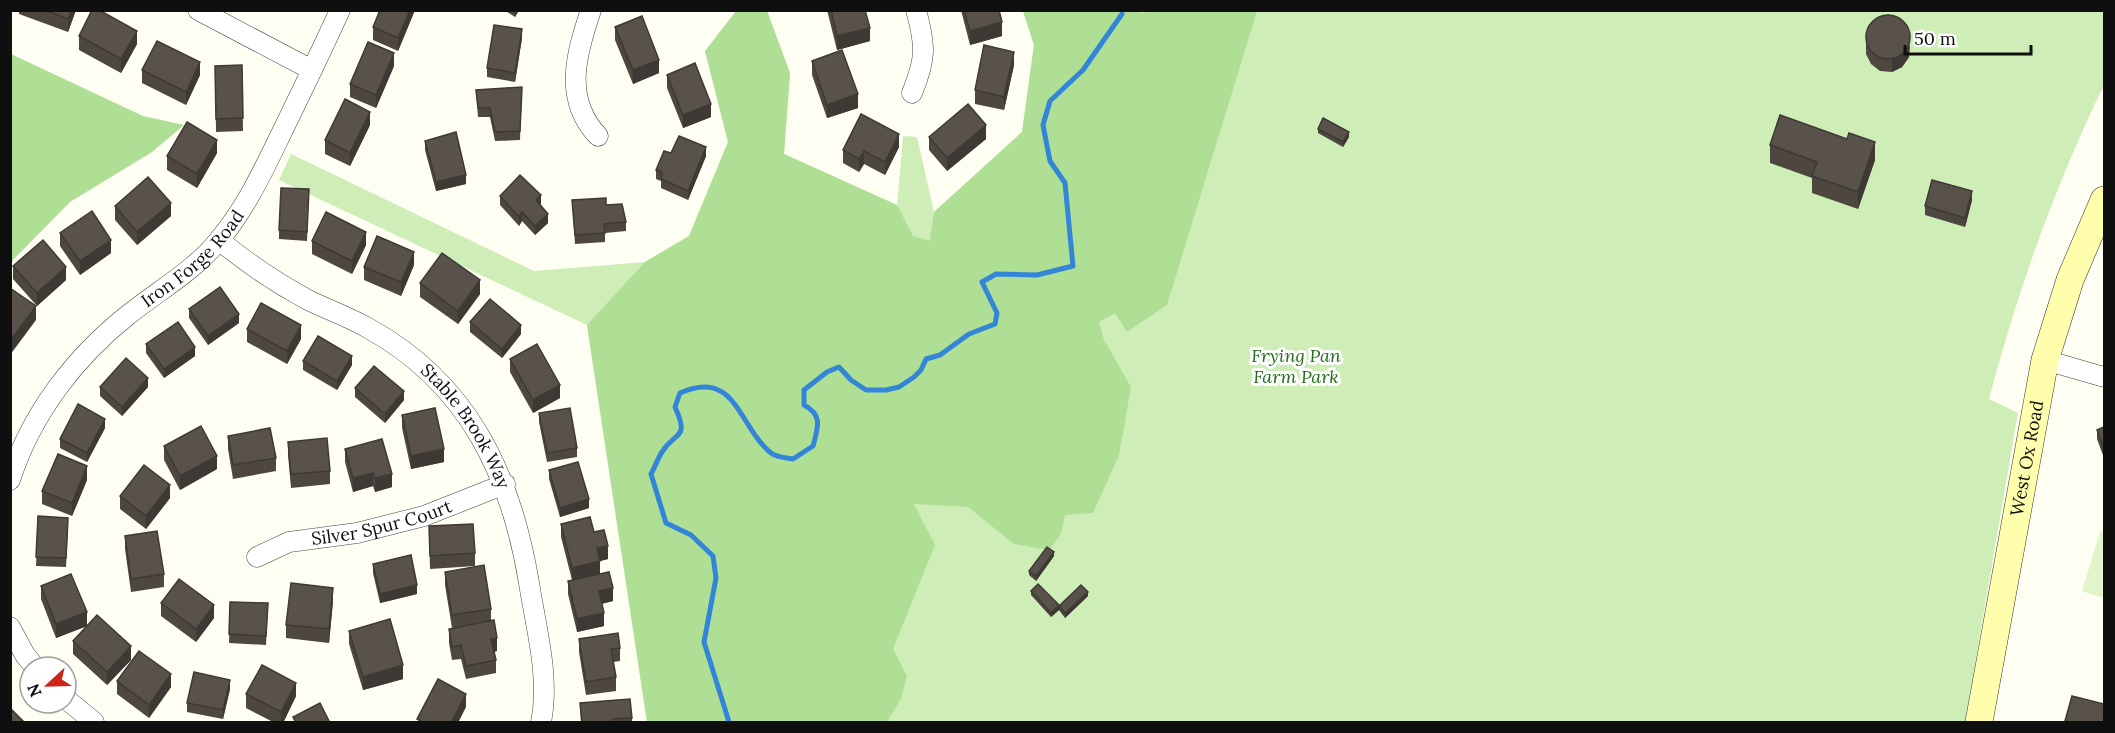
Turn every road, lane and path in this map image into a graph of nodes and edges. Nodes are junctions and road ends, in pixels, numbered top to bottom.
1 (198, 10) edge
2 (340, 10) edge
3 (591, 10) edge
4 (915, 10) edge
5 (312, 70) junction
6 (912, 93) dead end
7 (598, 136) dead end
8 (2104, 200) edge
9 (219, 240) junction
10 (2045, 360) junction
11 (2104, 377) edge
12 (10, 480) edge
13 (505, 484) junction
14 (257, 557) dead end
15 (10, 627) edge
16 (25, 655) edge
17 (78, 709) edge
18 (94, 723) edge
19 (541, 723) edge
20 (1979, 723) edge

1 - 5 street
2 - 5 street, Iron Forge Road
3 - 7 street
4 - 6 street
5 - 9 street, Iron Forge Road
8 - 10 main road, West Ox Road
9 - 12 street, Iron Forge Road
9 - 13 street, Stable Brook Way
10 - 11 street
10 - 20 main road, West Ox Road
13 - 14 street, Silver Spur Court
13 - 19 street, Stable Brook Way
15 - 16 street
17 - 18 street

